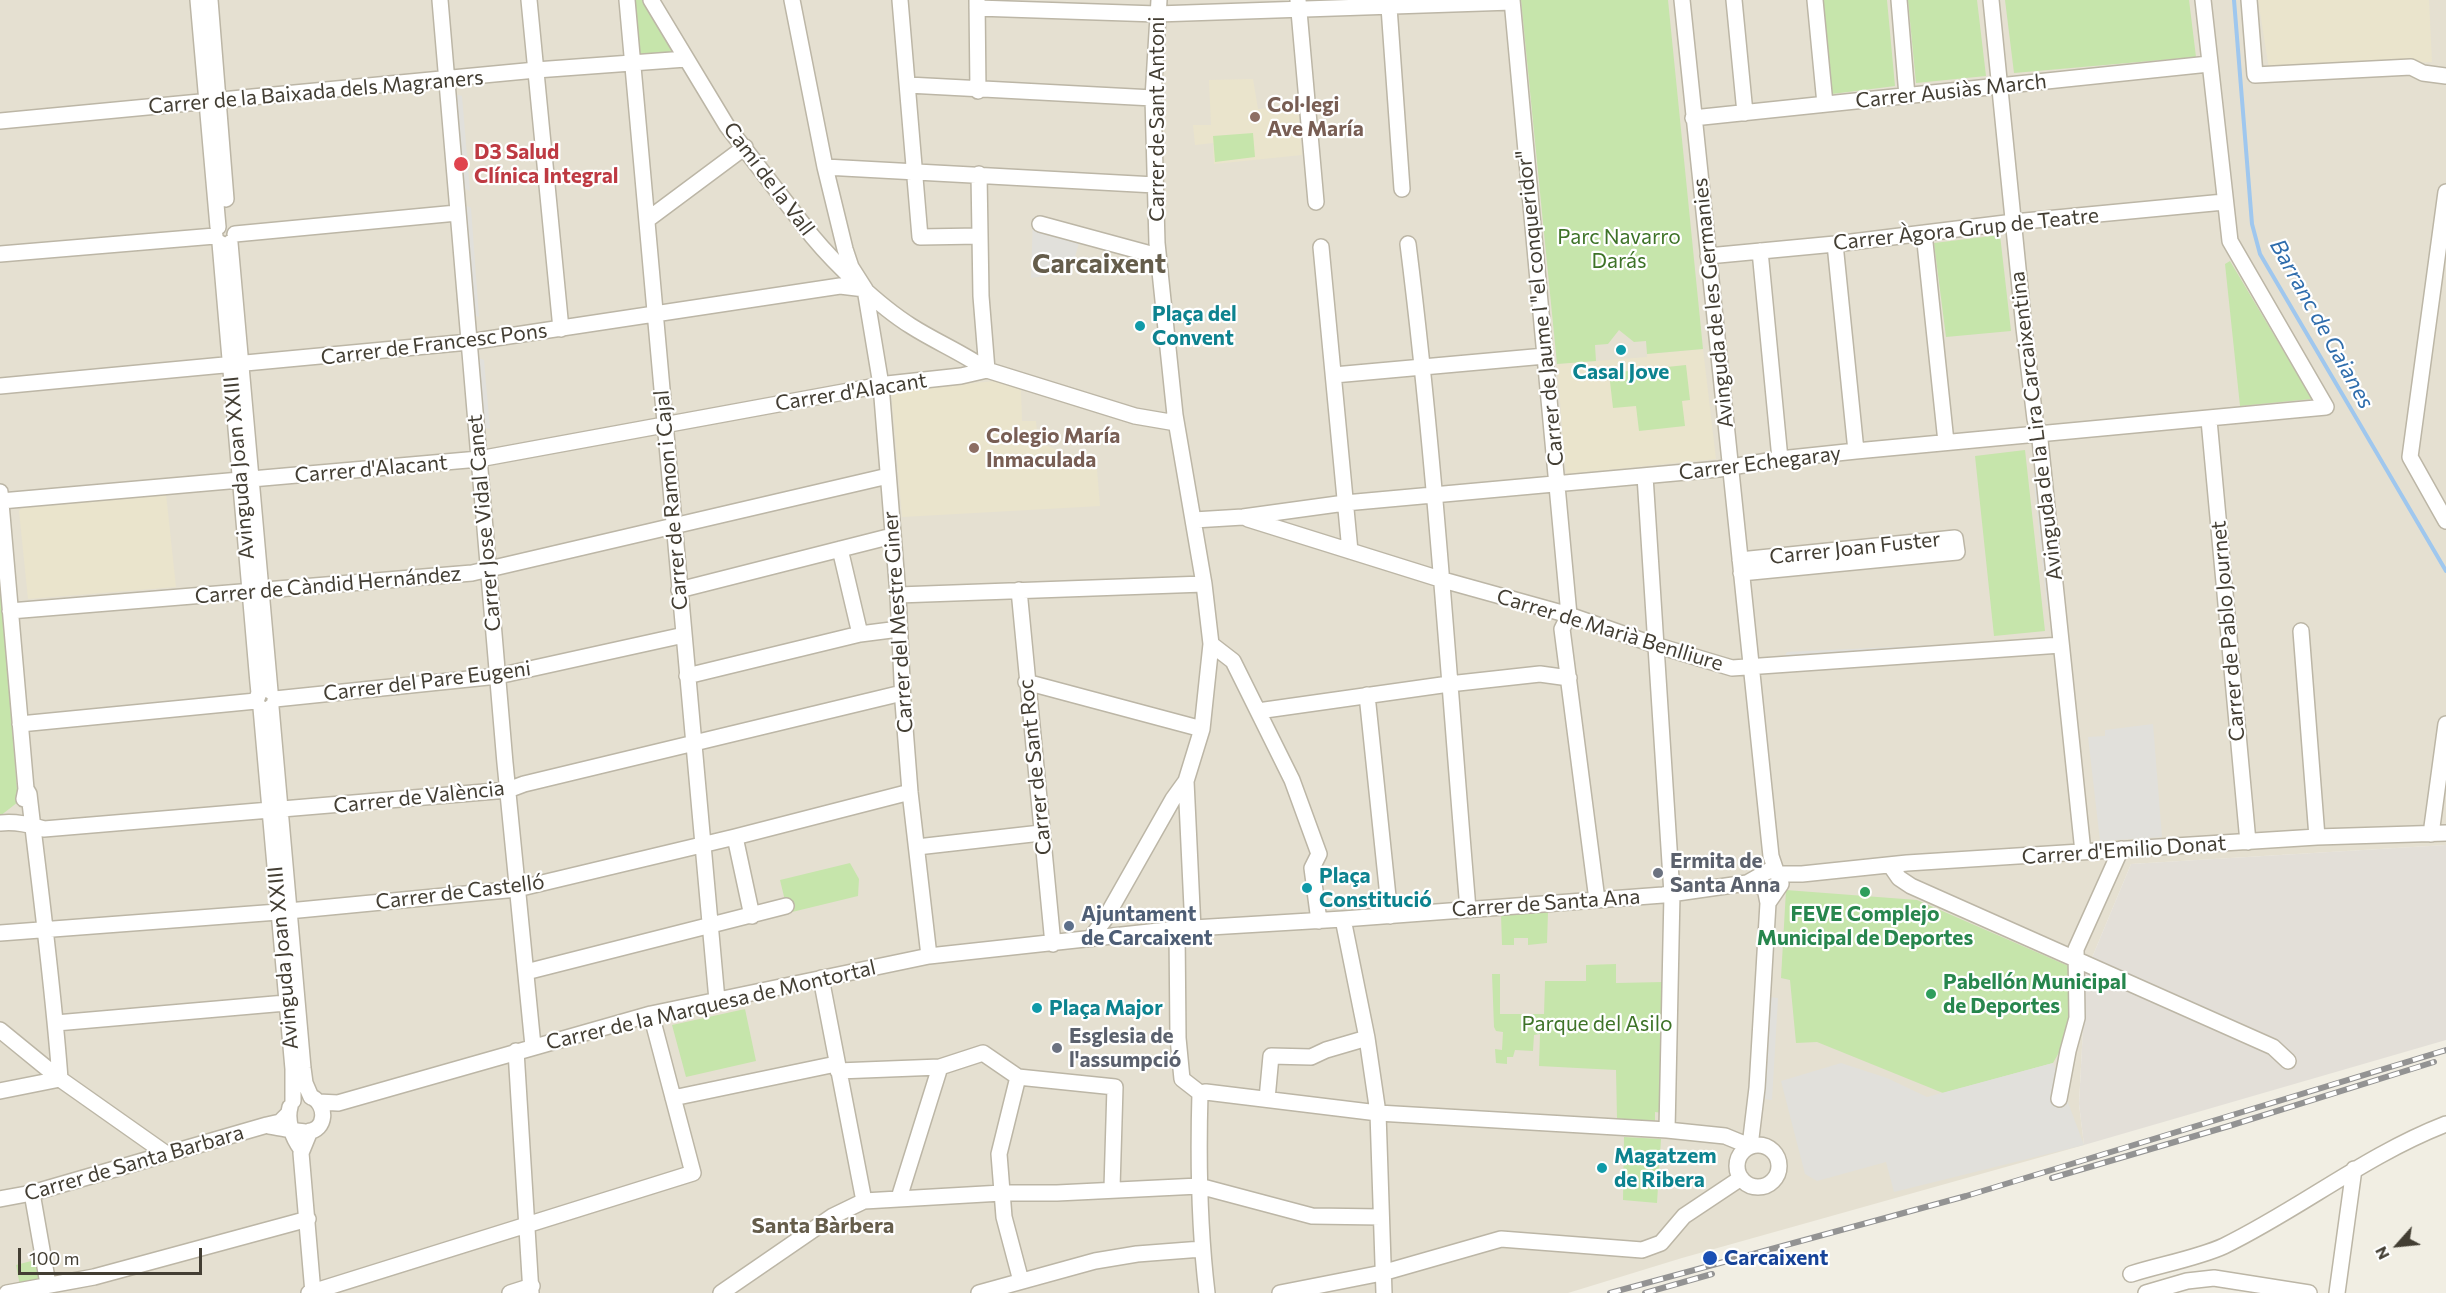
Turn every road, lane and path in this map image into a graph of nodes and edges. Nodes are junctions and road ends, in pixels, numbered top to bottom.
1 (198, 0) edge
2 (210, 0) edge
3 (440, 0) edge
4 (529, 0) edge
5 (627, 0) edge
6 (651, 0) edge
7 (792, 0) edge
8 (900, 0) edge
9 (1682, 0) edge
10 (1734, 0) edge
11 (1815, 0) edge
12 (1899, 0) edge
13 (1991, 0) edge
14 (2203, 0) edge
15 (2249, 0) edge
16 (1512, 1) edge
17 (976, 4) edge
18 (1299, 4) edge
19 (1079, 6) edge
20 (1158, 7) edge
21 (1389, 7) junction
22 (686, 58) junction
23 (632, 62) junction
24 (2209, 64) junction
25 (536, 70) junction
26 (2446, 76) edge
27 (447, 80) junction
28 (908, 86) junction
29 (2000, 86) junction
30 (978, 91) junction
31 (1907, 96) junction
32 (1153, 98) junction
33 (212, 102) junction
34 (1825, 104) junction
35 (1744, 113) junction
36 (1693, 118) junction
37 (0, 121) edge
38 (745, 147) junction
39 (825, 167) junction
40 (914, 171) junction
41 (979, 174) junction
42 (1155, 185) junction
43 (1402, 189) dead end
44 (2446, 192) edge
45 (1316, 202) dead end
46 (2224, 202) junction
47 (457, 213) junction
48 (647, 220) junction
49 (2014, 222) junction
50 (1040, 224) dead end
51 (1924, 233) junction
52 (224, 235) junction
53 (980, 236) junction
54 (1408, 244) dead end
55 (1835, 244) junction
56 (1321, 247) dead end
57 (1760, 251) junction
58 (0, 254) edge
59 (1158, 256) junction
60 (1708, 256) junction
61 (865, 289) junction
62 (655, 314) junction
63 (561, 329) junction
64 (469, 342) junction
65 (1545, 356) junction
66 (236, 365) junction
67 (1424, 367) junction
68 (987, 370) junction
69 (1334, 375) junction
70 (881, 385) junction
71 (0, 386) edge
72 (2209, 420) junction
73 (1176, 423) junction
74 (665, 425) junction
75 (2038, 435) junction
76 (1946, 442) junction
77 (1856, 451) junction
78 (479, 459) junction
79 (1780, 459) junction
80 (1730, 467) junction
81 (888, 476) junction
82 (1645, 476) junction
83 (246, 481) junction
84 (1557, 484) junction
85 (0, 492) edge
86 (1436, 495) junction
87 (1, 501) edge
88 (1346, 502) junction
89 (1243, 517) junction
90 (1194, 520) junction
91 (2446, 521) edge
92 (674, 525) junction
93 (892, 536) junction
94 (2, 537) edge
95 (840, 549) junction
96 (1350, 551) junction
97 (1740, 567) junction
98 (488, 570) junction
99 (1443, 580) junction
100 (1204, 584) junction
101 (679, 590) junction
102 (1019, 590) junction
103 (256, 591) junction
104 (898, 595) junction
105 (10, 611) junction
106 (1569, 615) junction
107 (899, 628) junction
108 (2301, 631) dead end
109 (684, 634) junction
110 (860, 634) junction
111 (1211, 644) junction
112 (1655, 645) junction
113 (2061, 645) junction
114 (1753, 665) junction
115 (498, 676) junction
116 (687, 676) junction
117 (1569, 678) junction
118 (1026, 682) junction
119 (1449, 684) junction
120 (902, 693) junction
121 (1367, 695) junction
122 (265, 700) junction
123 (1258, 711) junction
124 (20, 724) junction
125 (2446, 724) edge
126 (1202, 729) junction
127 (694, 745) junction
128 (1186, 781) junction
129 (26, 789) junction
130 (508, 790) junction
131 (910, 792) junction
132 (275, 810) junction
133 (7, 822) edge
134 (33, 824) junction
135 (1041, 833) junction
136 (2439, 833) edge
137 (735, 837) junction
138 (2317, 837) junction
139 (2248, 842) junction
140 (704, 844) junction
141 (917, 847) junction
142 (2121, 849) junction
143 (2084, 852) junction
144 (1890, 865) junction
145 (1771, 880) junction
146 (517, 889) junction
147 (1672, 894) junction
148 (1597, 900) junction
149 (786, 906) dead end
150 (1468, 909) junction
151 (284, 912) junction
152 (752, 916) junction
153 (1390, 916) junction
154 (1105, 919) junction
155 (1343, 919) junction
156 (1319, 921) junction
157 (711, 925) junction
158 (1185, 929) junction
159 (46, 930) junction
160 (0, 933) edge
161 (1126, 934) junction
162 (1086, 939) junction
163 (1053, 944) junction
164 (929, 956) junction
165 (2077, 959) junction
166 (526, 972) junction
167 (821, 978) junction
168 (717, 1000) junction
169 (286, 1003) junction
170 (651, 1014) junction
171 (56, 1023) junction
172 (0, 1030) edge
173 (1367, 1038) junction
174 (533, 1046) junction
175 (516, 1051) junction
176 (2288, 1061) dead end
177 (940, 1067) junction
178 (837, 1068) junction
179 (1018, 1077) junction
180 (60, 1079) junction
181 (1757, 1088) junction
182 (0, 1091) edge
183 (1200, 1093) junction
184 (673, 1098) junction
185 (314, 1099) junction
186 (1267, 1099) junction
187 (2058, 1099) dead end
188 (338, 1103) junction
189 (1378, 1113) junction
190 (323, 1119) junction
191 (295, 1121) junction
192 (2446, 1124) edge
193 (1667, 1130) junction
194 (1748, 1147) junction
195 (1768, 1147) junction
196 (165, 1153) junction
197 (2354, 1169) junction
198 (1741, 1178) junction
199 (1198, 1186) junction
200 (1112, 1188) junction
201 (32, 1193) junction
202 (1002, 1193) junction
203 (899, 1198) junction
204 (0, 1200) edge
205 (864, 1202) junction
206 (1381, 1217) junction
207 (308, 1220) junction
208 (528, 1224) junction
209 (1202, 1249) junction
210 (1382, 1273) junction
211 (2131, 1274) dead end
212 (94, 1277) junction
213 (1021, 1281) junction
214 (48, 1284) junction
215 (532, 1290) edge
216 (724, 1292) edge
217 (7, 1293) edge
218 (92, 1293) edge
219 (311, 1293) edge
220 (510, 1293) edge
221 (979, 1293) edge
222 (1207, 1293) edge
223 (1280, 1293) edge
224 (1384, 1293) edge
225 (2146, 1293) edge
226 (2309, 1293) edge
227 (2337, 1293) edge

1 - 33 street, Avinguda Joan XXIII
2 - 33 street, Avinguda Joan XXIII
3 - 27 street, Carrer Jose Vidal Canet
4 - 25 street
5 - 23 street, Carrer de Ramon i Cajal
6 - 22 street, Camí de la Vall
7 - 39 street
8 - 28 street
9 - 36 street, Avinguda de les Germanies
10 - 35 street
11 - 34 street
12 - 31 street
13 - 29 street, Avinguda de la Lira Carcaixentina
14 - 24 street
15 - 26 street
16 - 21 street
16 - 65 street, Carrer de Jaume I "el conqueridor"
17 - 19 street
17 - 30 street
18 - 20 street
18 - 21 street
18 - 45 street
19 - 20 street
20 - 32 street, Carrer de Sant Antoni
21 - 43 street
22 - 23 street
22 - 38 street, Camí de la Vall
23 - 25 street, Carrer de la Baixada dels Magraners
23 - 48 street, Carrer de Ramon i Cajal
24 - 29 street, Carrer Ausiàs March
24 - 46 street
25 - 27 street, Carrer de la Baixada dels Magraners
25 - 63 street
27 - 33 street, Carrer de la Baixada dels Magraners
27 - 47 street, Carrer Jose Vidal Canet
28 - 30 street
28 - 40 street
29 - 31 street, Carrer Ausiàs March
29 - 49 street, Avinguda de la Lira Carcaixentina
30 - 32 street
31 - 34 street, Carrer Ausiàs March
32 - 42 street, Carrer de Sant Antoni
33 - 37 street, Carrer de la Baixada dels Magraners
33 - 52 street, Avinguda Joan XXIII
34 - 35 street, Carrer Ausiàs March
35 - 36 street, Carrer Ausiàs March
36 - 60 street, Avinguda de les Germanies
38 - 48 street
38 - 61 street, Camí de la Vall
39 - 40 street
39 - 61 street
40 - 41 street
40 - 53 street
41 - 42 street
41 - 53 street
42 - 59 street, Carrer de Sant Antoni
44 - 91 street
46 - 49 street, Carrer Àgora Grup de Teatre
46 - 72 street, Carrer Echegaray
47 - 52 street
47 - 64 street, Carrer Jose Vidal Canet
48 - 62 street, Carrer de Ramon i Cajal
49 - 51 street, Carrer Àgora Grup de Teatre
49 - 75 street, Avinguda de la Lira Carcaixentina
50 - 59 street
51 - 55 street, Carrer Àgora Grup de Teatre
51 - 76 street
52 - 58 street
52 - 66 street, Avinguda Joan XXIII
53 - 68 street
54 - 67 street
55 - 57 street, Carrer Àgora Grup de Teatre
55 - 77 street
56 - 69 street
57 - 60 street, Carrer Àgora Grup de Teatre
57 - 79 street
59 - 73 street, Carrer de Sant Antoni
60 - 80 street, Avinguda de les Germanies
61 - 62 street, Carrer de Francesc Pons
61 - 68 street, Camí de la Vall
61 - 70 street, Carrer del Mestre Giner
62 - 63 street, Carrer de Francesc Pons
62 - 74 street, Carrer de Ramon i Cajal
63 - 64 street, Carrer de Francesc Pons
64 - 66 street, Carrer de Francesc Pons
64 - 78 street, Carrer Jose Vidal Canet
65 - 67 street
65 - 84 street, Carrer de Jaume I "el conqueridor"
66 - 71 street, Carrer de Francesc Pons
66 - 83 street, Avinguda Joan XXIII
67 - 69 street
67 - 86 street
68 - 70 street, Carrer d'Alacant
68 - 73 street
69 - 88 street
70 - 74 street, Carrer d'Alacant
70 - 81 street, Carrer del Mestre Giner
72 - 75 street, Carrer Echegaray
72 - 139 street, Carrer de Pablo Journet
73 - 90 street, Carrer de Sant Antoni
74 - 78 street, Carrer d'Alacant
74 - 92 street, Carrer de Ramon i Cajal
75 - 76 street, Carrer Echegaray
75 - 113 street, Avinguda de la Lira Carcaixentina
76 - 77 street, Carrer Echegaray
77 - 79 street, Carrer Echegaray
78 - 83 street, Carrer d'Alacant
78 - 98 street, Carrer Jose Vidal Canet
79 - 80 street, Carrer Echegaray
80 - 82 street, Carrer Echegaray
80 - 97 street, Avinguda de les Germanies
81 - 92 street, Carrer de Càndid Hernández
81 - 93 street, Carrer del Mestre Giner
82 - 84 street, Carrer Echegaray
82 - 112 street
83 - 87 street, Carrer d'Alacant
83 - 103 street, Avinguda Joan XXIII
84 - 86 street, Carrer Echegaray
84 - 106 street, Carrer de Jaume I "el conqueridor"
85 - 87 street
86 - 88 street, Carrer Echegaray
86 - 99 street
87 - 94 street
88 - 89 street, Carrer Echegaray
88 - 96 street
89 - 90 street, Carrer Echegaray
89 - 96 street, Carrer de Marià Benlliure
90 - 100 street, Carrer de Sant Antoni
92 - 98 street, Carrer de Càndid Hernández
92 - 101 street, Carrer de Ramon i Cajal
93 - 95 street
93 - 104 street, Carrer del Mestre Giner
94 - 105 street
95 - 101 street
95 - 110 street, Carrer del Mestre Giner
96 - 99 street, Carrer de Marià Benlliure
97 - 97 street, Carrer Joan Fuster
97 - 114 street, Avinguda de les Germanies
98 - 103 street, Carrer de Càndid Hernández
98 - 115 street, Carrer Jose Vidal Canet
99 - 106 street, Carrer de Marià Benlliure
99 - 119 street
100 - 102 street
100 - 111 street, Carrer de Sant Antoni
101 - 109 street, Carrer de Ramon i Cajal
102 - 104 street
102 - 118 street, Carrer de Sant Roc
103 - 105 street, Carrer de Càndid Hernández
103 - 122 street, Avinguda Joan XXIII
104 - 107 street, Carrer del Mestre Giner
105 - 124 street
106 - 112 street, Carrer de Marià Benlliure
106 - 117 street, Carrer de Jaume I "el conqueridor"
107 - 110 street
107 - 120 street, Carrer del Mestre Giner
108 - 138 street
109 - 115 street, Carrer del Pare Eugeni
109 - 116 street, Carrer de Ramon i Cajal
110 - 116 street
111 - 123 street
111 - 126 street, Carrer de Sant Antoni
112 - 114 street, Carrer de Marià Benlliure
112 - 147 street
113 - 114 street, Carrer de Marià Benlliure
113 - 143 street, Avinguda de la Lira Carcaixentina
114 - 145 street, Avinguda de les Germanies
115 - 122 street, Carrer del Pare Eugeni
115 - 130 street, Carrer Jose Vidal Canet
116 - 127 street, Carrer de Ramon i Cajal
117 - 119 street
117 - 148 street, Carrer de Jaume I "el conqueridor"
118 - 126 street
118 - 135 street, Carrer de Sant Roc
119 - 121 street
119 - 150 street
120 - 127 street, Carrer de València
120 - 131 street, Carrer del Mestre Giner
121 - 123 street
121 - 153 street
122 - 124 street, Carrer del Pare Eugeni
122 - 132 street, Avinguda Joan XXIII
123 - 156 street
124 - 129 street
125 - 136 street
126 - 128 street, Carrer de Sant Antoni
127 - 130 street, Carrer de València
127 - 140 street, Carrer de Ramon i Cajal
128 - 154 street
128 - 158 street
129 - 133 street
129 - 134 street
130 - 132 street, Carrer de València
130 - 146 street, Carrer Jose Vidal Canet
131 - 137 street, Carrer de Castelló
131 - 141 street, Carrer del Mestre Giner
132 - 134 street, Carrer de València
132 - 151 street, Avinguda Joan XXIII
133 - 134 street, Carrer de València
134 - 159 street
135 - 141 street
135 - 163 street, Carrer de Sant Roc
136 - 138 street, Carrer d'Emilio Donat
137 - 140 street, Carrer de Castelló
137 - 152 street
138 - 139 street, Carrer d'Emilio Donat
139 - 142 street, Carrer d'Emilio Donat
140 - 146 street, Carrer de Castelló
140 - 157 street, Carrer de Ramon i Cajal
141 - 164 street, Carrer del Mestre Giner
142 - 143 street, Carrer d'Emilio Donat
142 - 165 street
143 - 144 street, Carrer d'Emilio Donat
144 - 145 street, Carrer d'Emilio Donat
144 - 165 street
145 - 147 street, Carrer de Santa Ana
145 - 181 street, Avinguda de les Germanies
146 - 151 street, Carrer de Castelló
146 - 166 street, Carrer Jose Vidal Canet
147 - 148 street, Carrer de Santa Ana
147 - 193 street
148 - 150 street, Carrer de Santa Ana
149 - 152 street
150 - 153 street, Carrer de Santa Ana
151 - 159 street, Carrer de Castelló
151 - 169 street, Avinguda Joan XXIII
151 - 185 street, Avinguda Joan XXIII
152 - 157 street
153 - 155 street, Carrer de Santa Ana
154 - 161 street
154 - 162 street
155 - 156 street, Carrer de Santa Ana
155 - 173 street
156 - 158 street, Carrer de Santa Ana
157 - 166 street
157 - 168 street, Carrer de Ramon i Cajal
158 - 161 street, Carrer de Santa Ana
158 - 183 street
159 - 160 street, Carrer de Castelló
159 - 171 street
161 - 162 street, Carrer de Santa Ana
162 - 163 street
163 - 164 street, Carrer de la Marquesa de Montortal
164 - 167 street, Carrer de la Marquesa de Montortal
165 - 176 street
165 - 187 street
166 - 174 street, Carrer Jose Vidal Canet
167 - 168 street, Carrer de la Marquesa de Montortal
167 - 178 street
168 - 170 street, Carrer de la Marquesa de Montortal
169 - 171 street
169 - 191 street, Avinguda Joan XXIII
170 - 174 street, Carrer de la Marquesa de Montortal
170 - 184 street
171 - 180 street
172 - 180 street
173 - 186 street
173 - 189 street
174 - 175 street, Carrer de la Marquesa de Montortal
175 - 188 street, Carrer de la Marquesa de Montortal
175 - 208 street
177 - 178 street
177 - 179 street
177 - 203 street
178 - 184 street
178 - 205 street
179 - 200 street
179 - 202 street
180 - 182 street
180 - 196 street
181 - 194 street
181 - 195 street
183 - 186 street
183 - 199 street
184 - 208 street
185 - 188 street, Carrer de la Marquesa de Montortal
185 - 190 street, Avinguda Joan XXIII
185 - 191 street, Carrer de la Marquesa de Montortal
186 - 189 street
188 - 190 street
189 - 193 street
189 - 206 street
190 - 191 street
191 - 196 street, Carrer de Santa Barbara
191 - 207 street
192 - 197 street
193 - 194 street
194 - 195 street
194 - 198 street
195 - 198 street
196 - 201 street, Carrer de Santa Barbara
197 - 211 street
197 - 227 street
198 - 210 street
199 - 200 street
199 - 206 street
199 - 209 street
200 - 202 street
201 - 204 street, Carrer de Santa Barbara
201 - 214 street
202 - 203 street
202 - 213 street
203 - 205 street
205 - 216 street
206 - 210 street
207 - 212 street
207 - 219 street
208 - 215 street
208 - 219 street
209 - 213 street
209 - 222 street
210 - 223 street
210 - 224 street
212 - 214 street
212 - 218 street
213 - 221 street
214 - 217 street
215 - 220 street
225 - 226 street

